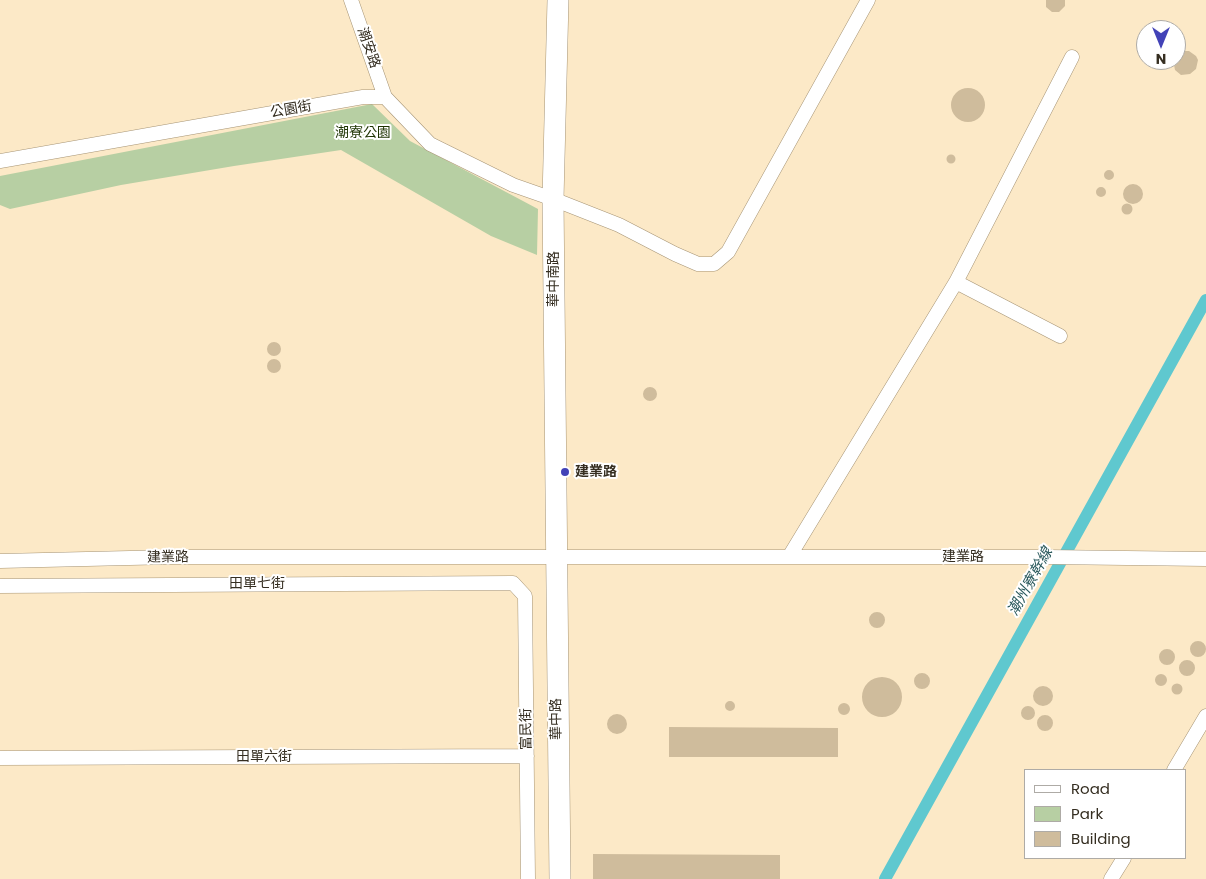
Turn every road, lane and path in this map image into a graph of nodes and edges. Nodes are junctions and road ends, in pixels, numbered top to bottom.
1 (351, 0) edge
2 (558, 0) edge
3 (868, 0) edge
4 (1072, 57) dead end
5 (385, 97) junction
6 (1, 158) edge
7 (553, 199) junction
8 (956, 282) junction
9 (1060, 336) dead end
10 (789, 557) junction
11 (555, 558) junction
12 (1206, 559) edge
13 (0, 562) edge
14 (513, 583) joint
15 (0, 586) edge
16 (1206, 716) edge
17 (527, 756) junction
18 (0, 758) edge
19 (1175, 769) edge
20 (1123, 859) edge
21 (528, 879) edge
22 (560, 879) edge
23 (1111, 879) edge

1 - 5 street, 潮安路
2 - 7 main road, 華中南路
3 - 7 street
4 - 8 street
5 - 6 street, 公園街
5 - 7 street
7 - 11 main road, 華中南路
8 - 9 street
8 - 10 street
10 - 11 street, 建業路
10 - 12 street, 建業路
11 - 13 street, 建業路
11 - 22 main road, 華中路
14 - 15 street, 田單七街
14 - 17 street, 富民街
16 - 19 street
17 - 18 street, 田單六街
17 - 21 street, 富民街
20 - 23 street

